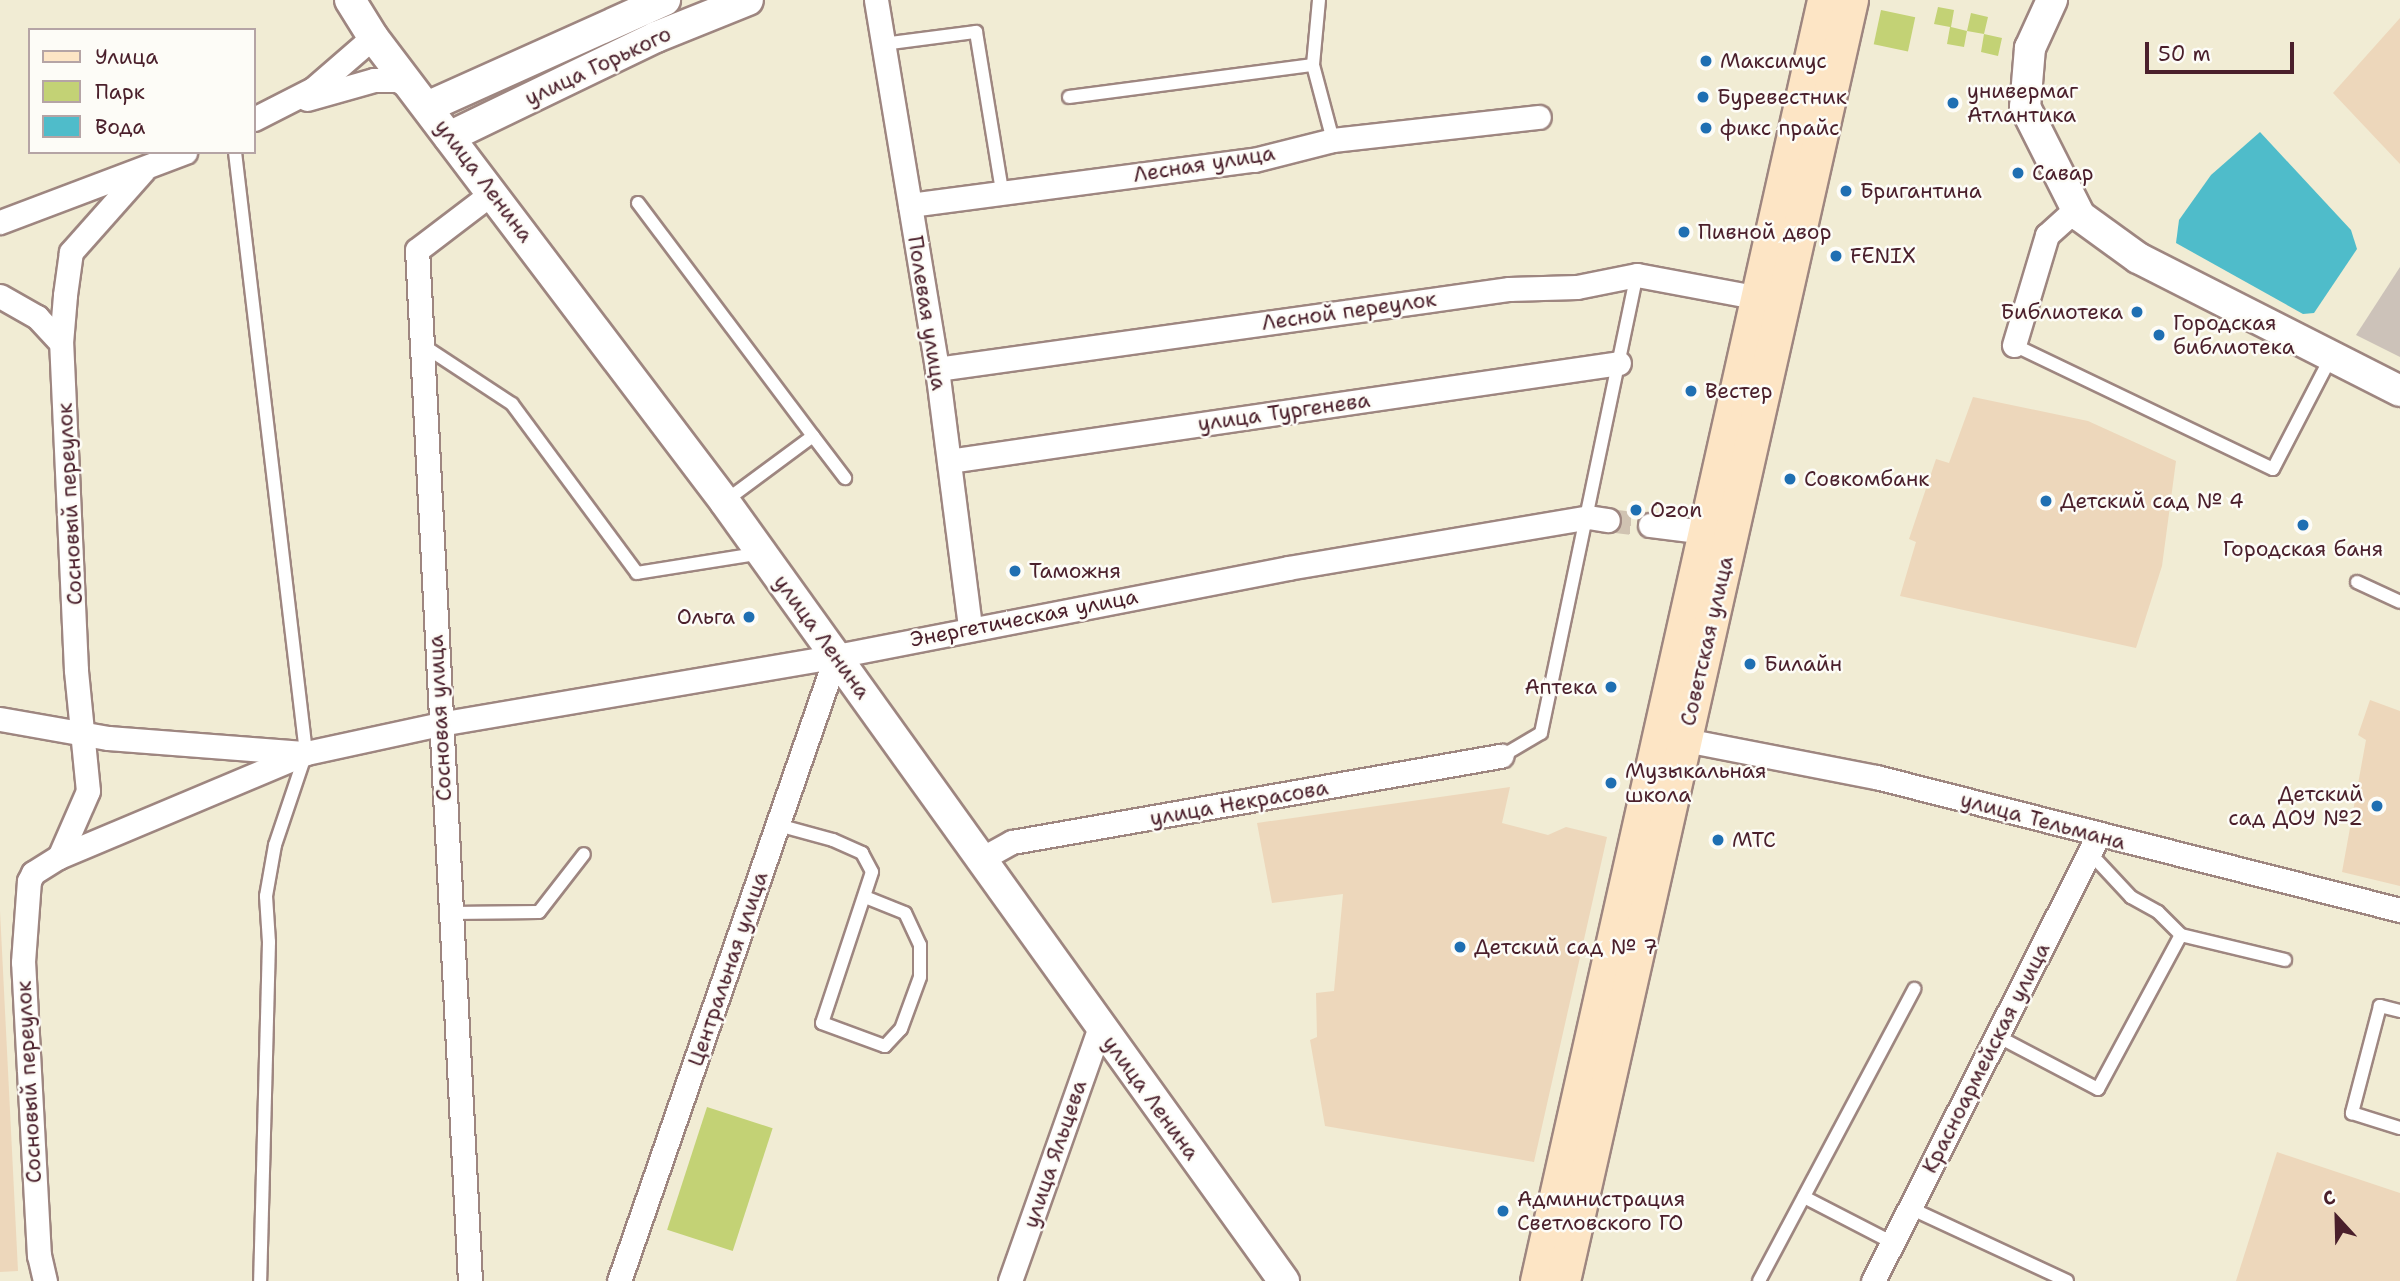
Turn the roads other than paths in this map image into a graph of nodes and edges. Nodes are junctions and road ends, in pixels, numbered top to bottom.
1 (350, 0) edge
2 (665, 0) edge
3 (748, 0) edge
4 (876, 0) edge
5 (1320, 0) edge
6 (1824, 0) edge
7 (1851, 0) edge
8 (2052, 0) edge
9 (373, 37) junction
10 (883, 44) junction
11 (1313, 65) junction
12 (1069, 97) dead end
13 (420, 98) junction
14 (277, 107) junction
15 (1539, 117) dead end
16 (256, 119) edge
17 (449, 137) junction
18 (1333, 139) junction
19 (182, 154) edge
20 (235, 154) edge
21 (142, 172) junction
22 (1002, 191) junction
23 (493, 192) junction
24 (638, 203) dead end
25 (910, 205) junction
26 (2076, 209) junction
27 (0, 222) edge
28 (1637, 275) junction
29 (0, 296) edge
30 (1760, 298) junction
31 (61, 343) junction
32 (421, 344) junction
33 (2014, 345) joint
34 (2331, 356) junction
35 (1619, 363) junction
36 (937, 369) junction
37 (2400, 391) edge
38 (813, 436) junction
39 (949, 461) junction
40 (845, 478) dead end
41 (725, 502) junction
42 (1598, 519) junction
43 (1650, 525) tunnel mouth
44 (1705, 532) junction
45 (762, 554) junction
46 (2357, 582) dead end
47 (2400, 602) edge
48 (970, 627) junction
49 (836, 656) junction
50 (0, 719) edge
51 (440, 724) junction
52 (83, 734) junction
53 (1685, 740) junction
54 (306, 753) junction
55 (1502, 756) joint
56 (778, 825) junction
57 (2094, 845) junction
58 (584, 854) dead end
59 (59, 857) junction
60 (981, 859) junction
61 (865, 897) junction
62 (2400, 910) edge
63 (451, 913) junction
64 (2181, 935) junction
65 (2285, 960) dead end
66 (1914, 989) dead end
67 (2400, 1011) edge
68 (1100, 1027) junction
69 (1997, 1037) junction
70 (2400, 1128) edge
71 (1804, 1196) junction
72 (1910, 1208) junction
73 (1893, 1243) junction
74 (45, 1281) edge
75 (260, 1281) edge
76 (470, 1281) edge
77 (619, 1281) edge
78 (1010, 1281) edge
79 (1284, 1281) edge
80 (1537, 1281) edge
81 (1563, 1281) edge
82 (1759, 1281) edge
83 (1873, 1281) edge
84 (2067, 1281) edge

1 - 9 street, улица Ленина
2 - 13 street, улица Горького
3 - 17 street, улица Горького
4 - 10 street, Полевая улица
5 - 11 lane
6 - 30 main road, Советская улица
7 - 53 main road, Советская улица
8 - 26 street
9 - 13 street, улица Ленина
9 - 14 street
10 - 22 lane
10 - 25 street, Полевая улица
11 - 12 lane
11 - 18 lane
13 - 14 street
13 - 17 street, улица Ленина
14 - 16 street
15 - 18 street, Лесная улица
17 - 23 street, улица Ленина
18 - 22 street, Лесная улица
19 - 21 street
20 - 54 lane
21 - 27 street
21 - 31 street, Сосновый переулок
22 - 25 street, Лесная улица
23 - 32 street, Сосновая улица
23 - 41 street, улица Ленина
24 - 38 lane
25 - 36 street, Полевая улица
26 - 33 street
26 - 34 street
28 - 30 street, Лесной переулок
28 - 35 lane
28 - 36 street, Лесной переулок
29 - 31 street
30 - 44 main road, Советская улица
31 - 52 street, Сосновый переулок
32 - 45 lane
32 - 51 street, Сосновая улица
33 - 34 lane
34 - 37 street
35 - 39 street, улица Тургенева
35 - 42 lane
36 - 39 street, Полевая улица
38 - 40 lane
38 - 41 lane
39 - 48 street, Полевая улица
41 - 45 street, улица Ленина
42 - 48 street, Энергетическая улица
42 - 55 lane
43 - 44 street
44 - 80 main road, Советская улица
45 - 49 street, улица Ленина
46 - 47 lane
48 - 49 street, Энергетическая улица
49 - 51 street, Энергетическая улица
49 - 56 street, Центральная улица
49 - 60 street, улица Ленина
50 - 52 street
51 - 54 street, Сосновый переулок
51 - 63 street, Сосновая улица
52 - 54 street
52 - 59 street, Сосновый переулок
53 - 57 street, улица Тельмана
53 - 81 main road, Советская улица
54 - 59 street, Сосновый переулок
54 - 75 lane
55 - 60 street, улица Некрасова
56 - 61 lane
56 - 77 street, Центральная улица
57 - 62 street, улица Тельмана
57 - 64 lane
57 - 69 street, Красноармейская улица
58 - 63 lane
59 - 74 street, Сосновый переулок
60 - 68 street, улица Ленина
61 - 61 lane
63 - 76 street, Сосновая улица
64 - 65 lane
64 - 69 lane
66 - 71 lane
67 - 70 lane
68 - 78 street, улица Яльцева
68 - 79 street, улица Ленина
69 - 72 street, Красноармейская улица
71 - 73 lane
71 - 82 lane
72 - 73 street, Красноармейская улица
72 - 84 lane
73 - 83 street, Красноармейская улица

